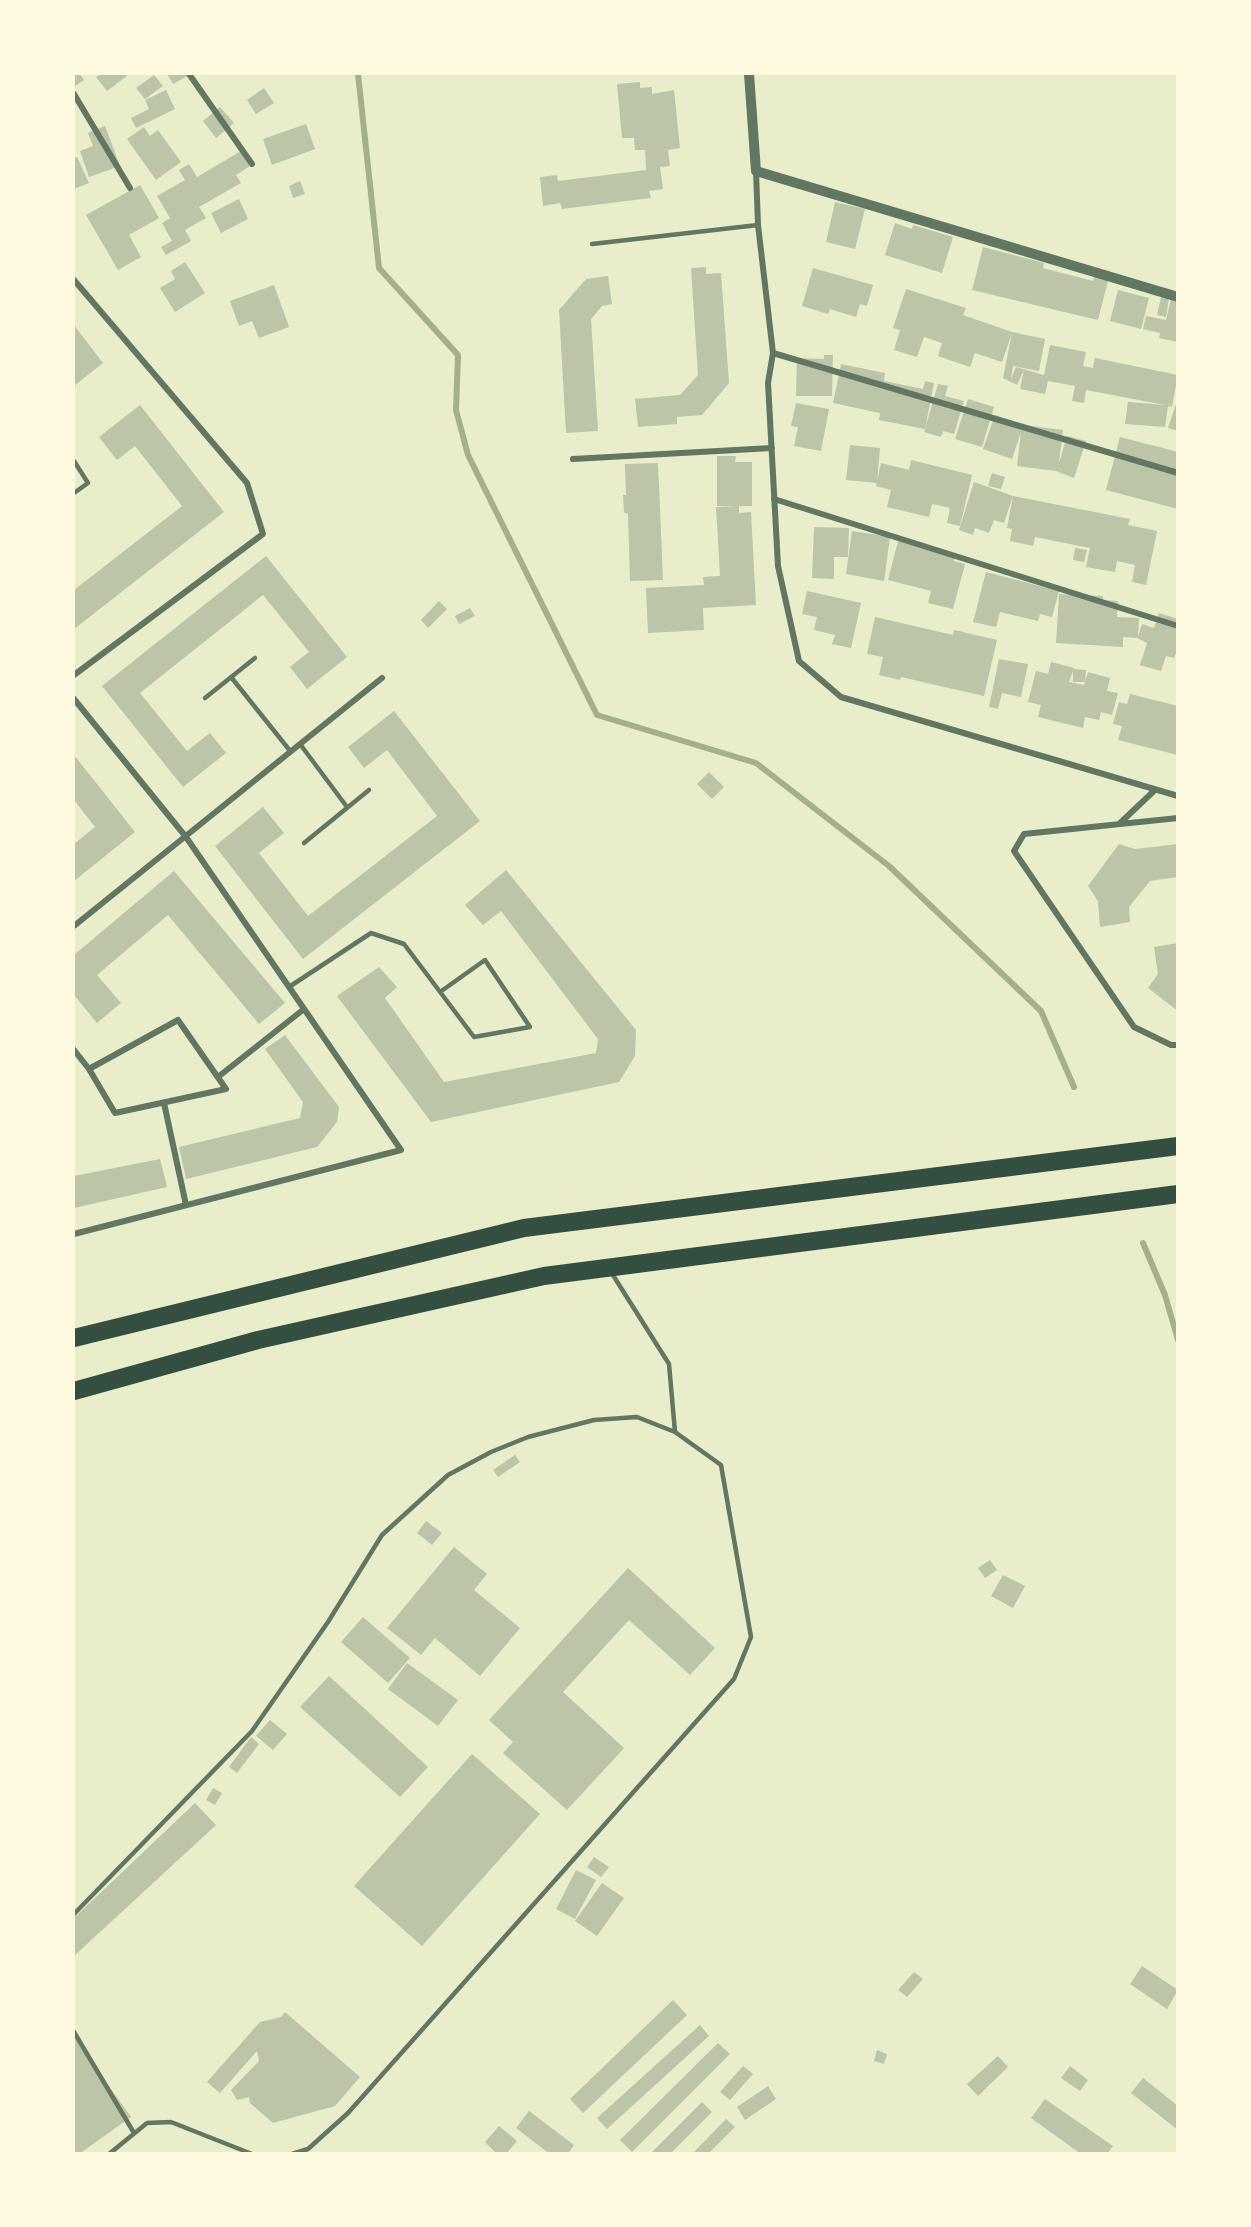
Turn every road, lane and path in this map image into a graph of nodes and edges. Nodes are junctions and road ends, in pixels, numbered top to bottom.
1 (189, 74) edge
2 (749, 74) edge
3 (74, 94) edge
4 (252, 164) dead end
5 (756, 171) junction
6 (130, 188) dead end
7 (758, 225) junction
8 (591, 244) dead end
9 (74, 280) edge
10 (1178, 297) edge
11 (773, 352) junction
12 (772, 448) junction
13 (573, 459) dead end
14 (74, 461) edge
15 (1178, 473) edge
16 (74, 493) edge
17 (774, 499) junction
18 (1178, 626) edge
19 (255, 658) dead end
20 (74, 675) edge
21 (231, 677) junction
22 (382, 678) dead end
23 (205, 698) dead end
24 (74, 699) edge
25 (300, 744) junction
26 (291, 752) junction
27 (369, 790) dead end
28 (1155, 790) junction
29 (1178, 796) edge
30 (347, 807) junction
31 (1178, 818) edge
32 (1119, 824) junction
33 (186, 837) junction
34 (304, 843) dead end
35 (74, 926) edge
36 (289, 987) junction
37 (440, 992) junction
38 (304, 1009) junction
39 (1178, 1045) edge
40 (74, 1050) edge
41 (89, 1069) junction
42 (218, 1077) junction
43 (164, 1103) junction
44 (1178, 1146) edge
45 (1178, 1194) edge
46 (186, 1205) junction
47 (74, 1234) edge
48 (608, 1268) junction
49 (102, 1331) junction
50 (74, 1332) edge
51 (74, 1338) edge
52 (74, 1390) edge
53 (675, 1432) junction
54 (74, 1914) edge
55 (74, 2032) edge
56 (134, 2133) junction
57 (109, 2154) edge
58 (252, 2154) edge
59 (292, 2154) edge

1 - 4 street
2 - 5 street
3 - 6 street
5 - 7 street
5 - 10 street
7 - 8 lane
7 - 11 street
9 - 20 street
11 - 12 street
11 - 15 street
12 - 13 street
12 - 17 street
14 - 16 lane
17 - 18 street
17 - 28 street
19 - 21 lane
21 - 23 lane
21 - 26 lane
22 - 25 street
24 - 33 street
25 - 26 street
25 - 30 lane
26 - 33 street
27 - 30 lane
28 - 29 street
28 - 32 street
30 - 34 lane
31 - 32 street
32 - 39 street
33 - 35 street
33 - 36 street
36 - 37 lane
36 - 38 street
37 - 37 lane
38 - 42 street
38 - 46 street
40 - 41 street
41 - 42 street
41 - 43 street
42 - 43 street
43 - 46 street
44 - 49 highway
45 - 48 highway
46 - 47 street
48 - 52 highway
48 - 53 lane
49 - 50 highway
49 - 51 highway
53 - 54 lane
53 - 59 lane
55 - 56 lane
56 - 57 lane
56 - 58 lane

